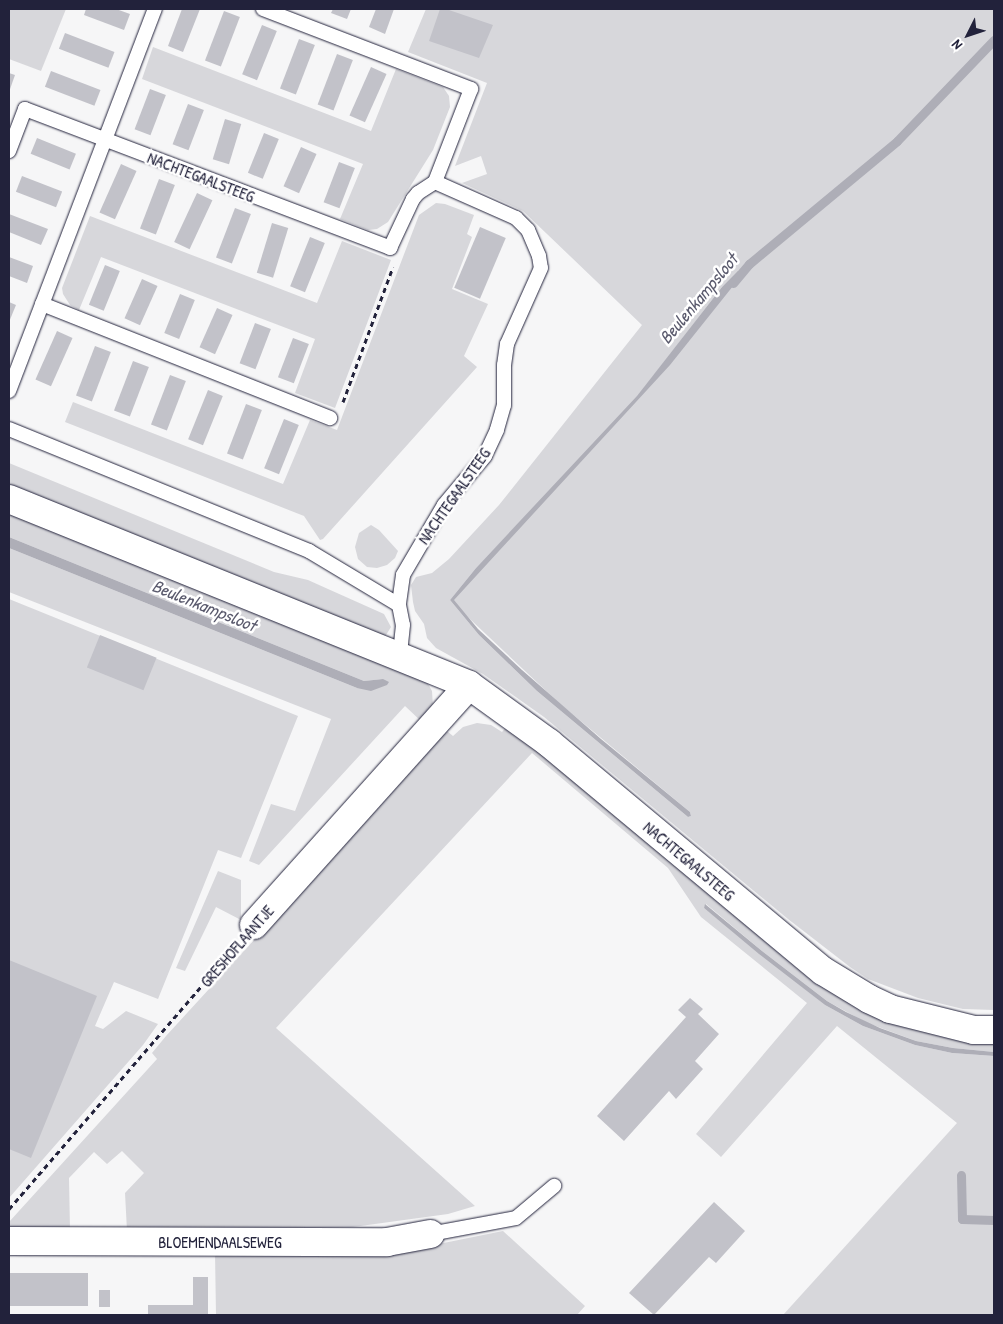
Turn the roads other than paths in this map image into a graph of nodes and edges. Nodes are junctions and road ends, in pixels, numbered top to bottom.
1 (155, 9) edge
2 (263, 9) edge
3 (104, 140) junction
4 (9, 151) edge
5 (434, 182) junction
6 (42, 304) junction
7 (9, 391) edge
8 (330, 418) road end
9 (9, 429) edge
10 (9, 499) edge
11 (399, 605) junction
12 (400, 656) junction
13 (470, 685) junction
14 (254, 925) road end
15 (994, 1030) edge
16 (554, 1186) dead end
17 (430, 1234) joint
18 (9, 1242) edge

1 - 3 lane
2 - 5 lane
3 - 4 lane, NACHTEGAALSTEEG
3 - 5 lane, NACHTEGAALSTEEG
3 - 6 lane
5 - 11 lane, NACHTEGAALSTEEG
6 - 7 lane
6 - 8 lane
9 - 11 lane
10 - 12 street, NACHTEGAALSTEEG
11 - 12 lane, NACHTEGAALSTEEG
12 - 13 street, NACHTEGAALSTEEG
13 - 14 street, GRESHOFLAANTJE
13 - 15 street, NACHTEGAALSTEEG
16 - 17 lane
17 - 18 street, BLOEMENDAALSEWEG

